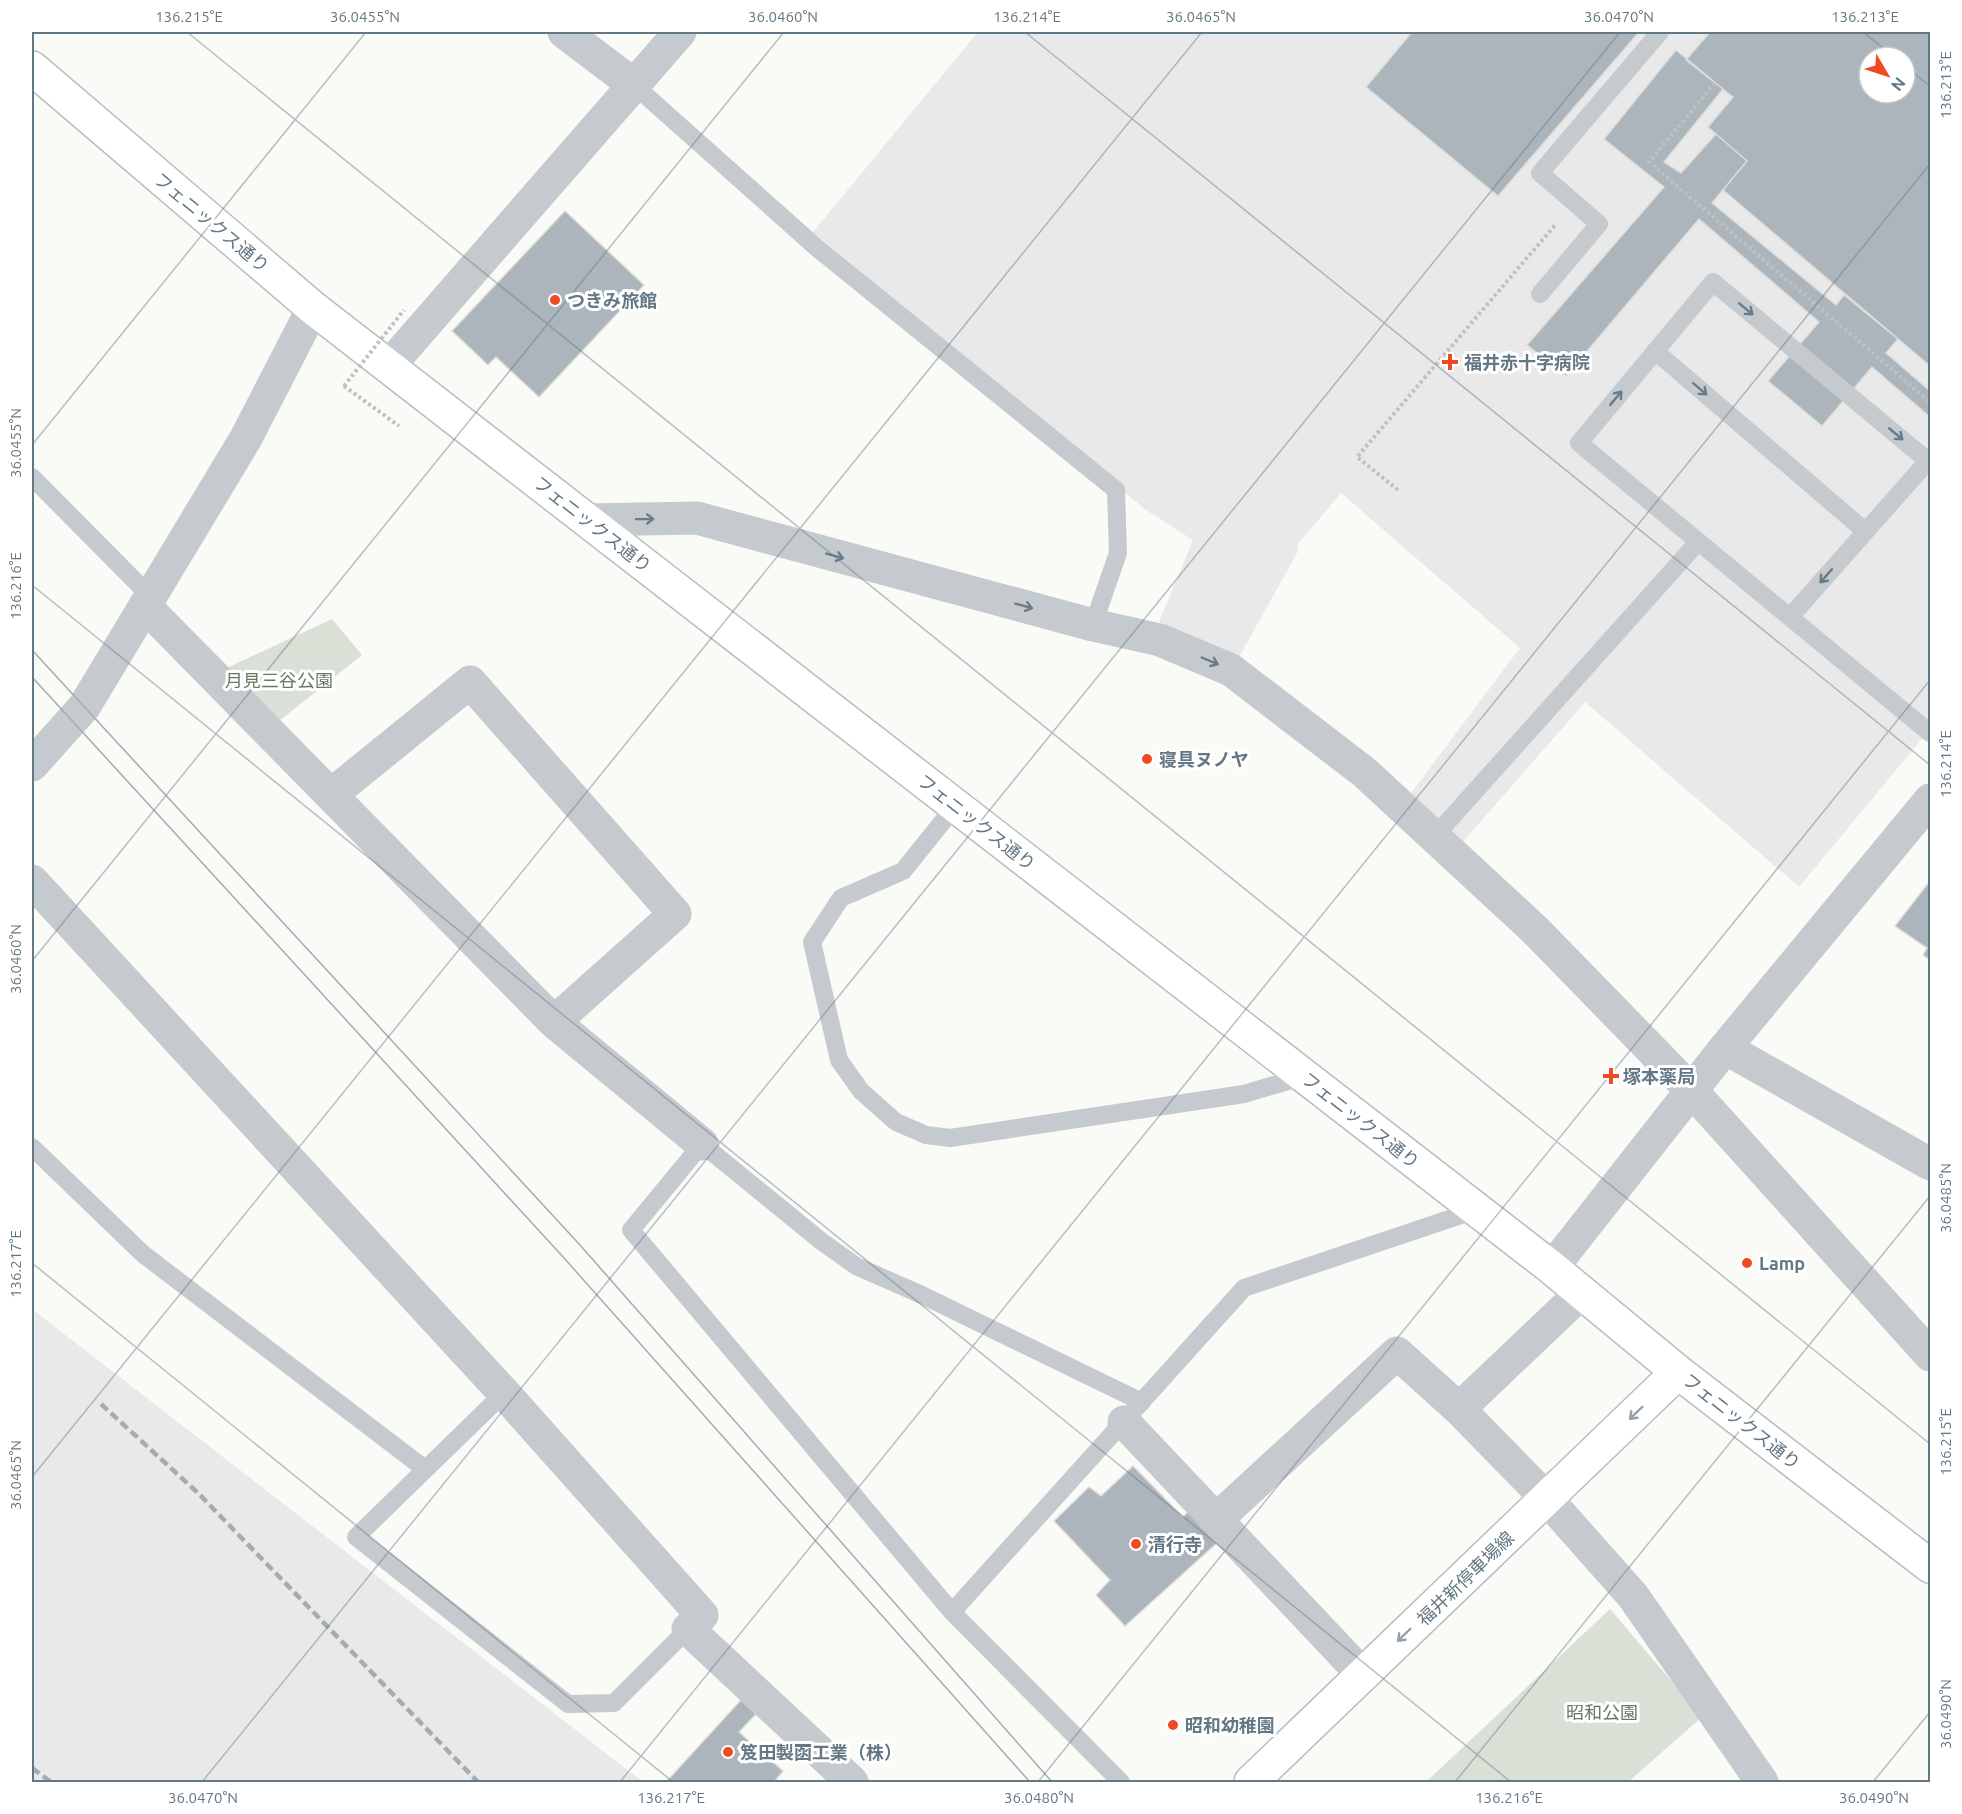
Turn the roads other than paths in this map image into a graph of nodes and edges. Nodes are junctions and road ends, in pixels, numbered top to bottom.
1 (564, 32) edge
2 (680, 32) edge
3 (1660, 32) edge
4 (32, 68) edge
5 (634, 85) junction
6 (1540, 294) dead end
7 (313, 308) junction
8 (1655, 351) junction
9 (389, 366) junction
10 (32, 477) edge
11 (587, 520) junction
12 (1865, 531) junction
13 (1698, 542) junction
14 (148, 601) junction
15 (1790, 617) junction
16 (1093, 625) junction
17 (1930, 733) edge
18 (32, 765) edge
19 (331, 795) junction
20 (1930, 800) edge
21 (956, 805) junction
22 (1434, 837) junction
23 (32, 881) edge
24 (554, 1022) junction
25 (1725, 1048) junction
26 (1305, 1076) junction
27 (1691, 1090) junction
28 (702, 1144) junction
29 (32, 1147) edge
30 (1930, 1164) edge
31 (1476, 1210) junction
32 (1552, 1268) junction
33 (1581, 1293) junction
34 (1930, 1355) edge
35 (1678, 1372) junction
36 (504, 1393) junction
37 (1459, 1409) junction
38 (1133, 1412) junction
39 (425, 1469) junction
40 (1547, 1498) junction
41 (1217, 1519) junction
42 (1930, 1566) edge
43 (952, 1612) junction
44 (688, 1629) junction
45 (1363, 1675) junction
46 (852, 1782) edge
47 (1121, 1782) edge
48 (1251, 1782) edge
49 (1762, 1782) edge

1 - 5 street
2 - 5 street
3 - 6 lane
4 - 7 main road, フェニックス通り
5 - 9 street
5 - 16 lane
7 - 9 main road, フェニックス通り
7 - 14 street
8 -> 12 lane
8 -> 12 lane
13 -> 8 lane
9 - 11 main road, フェニックス通り
10 - 14 lane
11 -> 16 street
11 - 21 main road, フェニックス通り
12 -> 15 lane
13 - 15 lane
13 - 22 lane
14 - 18 street
14 - 19 street
15 - 17 lane
16 -> 22 street
19 - 24 street
19 - 24 street
20 - 25 street
21 - 26 main road, フェニックス通り
21 - 26 lane
22 - 27 street
23 - 36 street
24 - 28 street
25 - 27 street
25 - 30 street
26 - 31 main road, フェニックス通り
27 - 32 street
27 - 34 street
28 - 38 lane
28 - 43 lane
29 - 39 lane
31 - 32 main road, フェニックス通り
31 - 38 lane
32 - 33 main road, フェニックス通り
33 - 35 main road, フェニックス通り
33 - 37 street
35 -> 40 main road, 福井新停車場線
35 - 42 main road, フェニックス通り
36 - 39 lane
36 - 44 street
37 - 40 street
37 - 41 street
38 - 41 street
38 - 43 lane
39 - 44 lane
40 -> 45 main road, 福井新停車場線
40 - 49 street
41 - 45 street
43 - 47 lane
44 - 46 street
45 - 48 main road, 福井新停車場線

